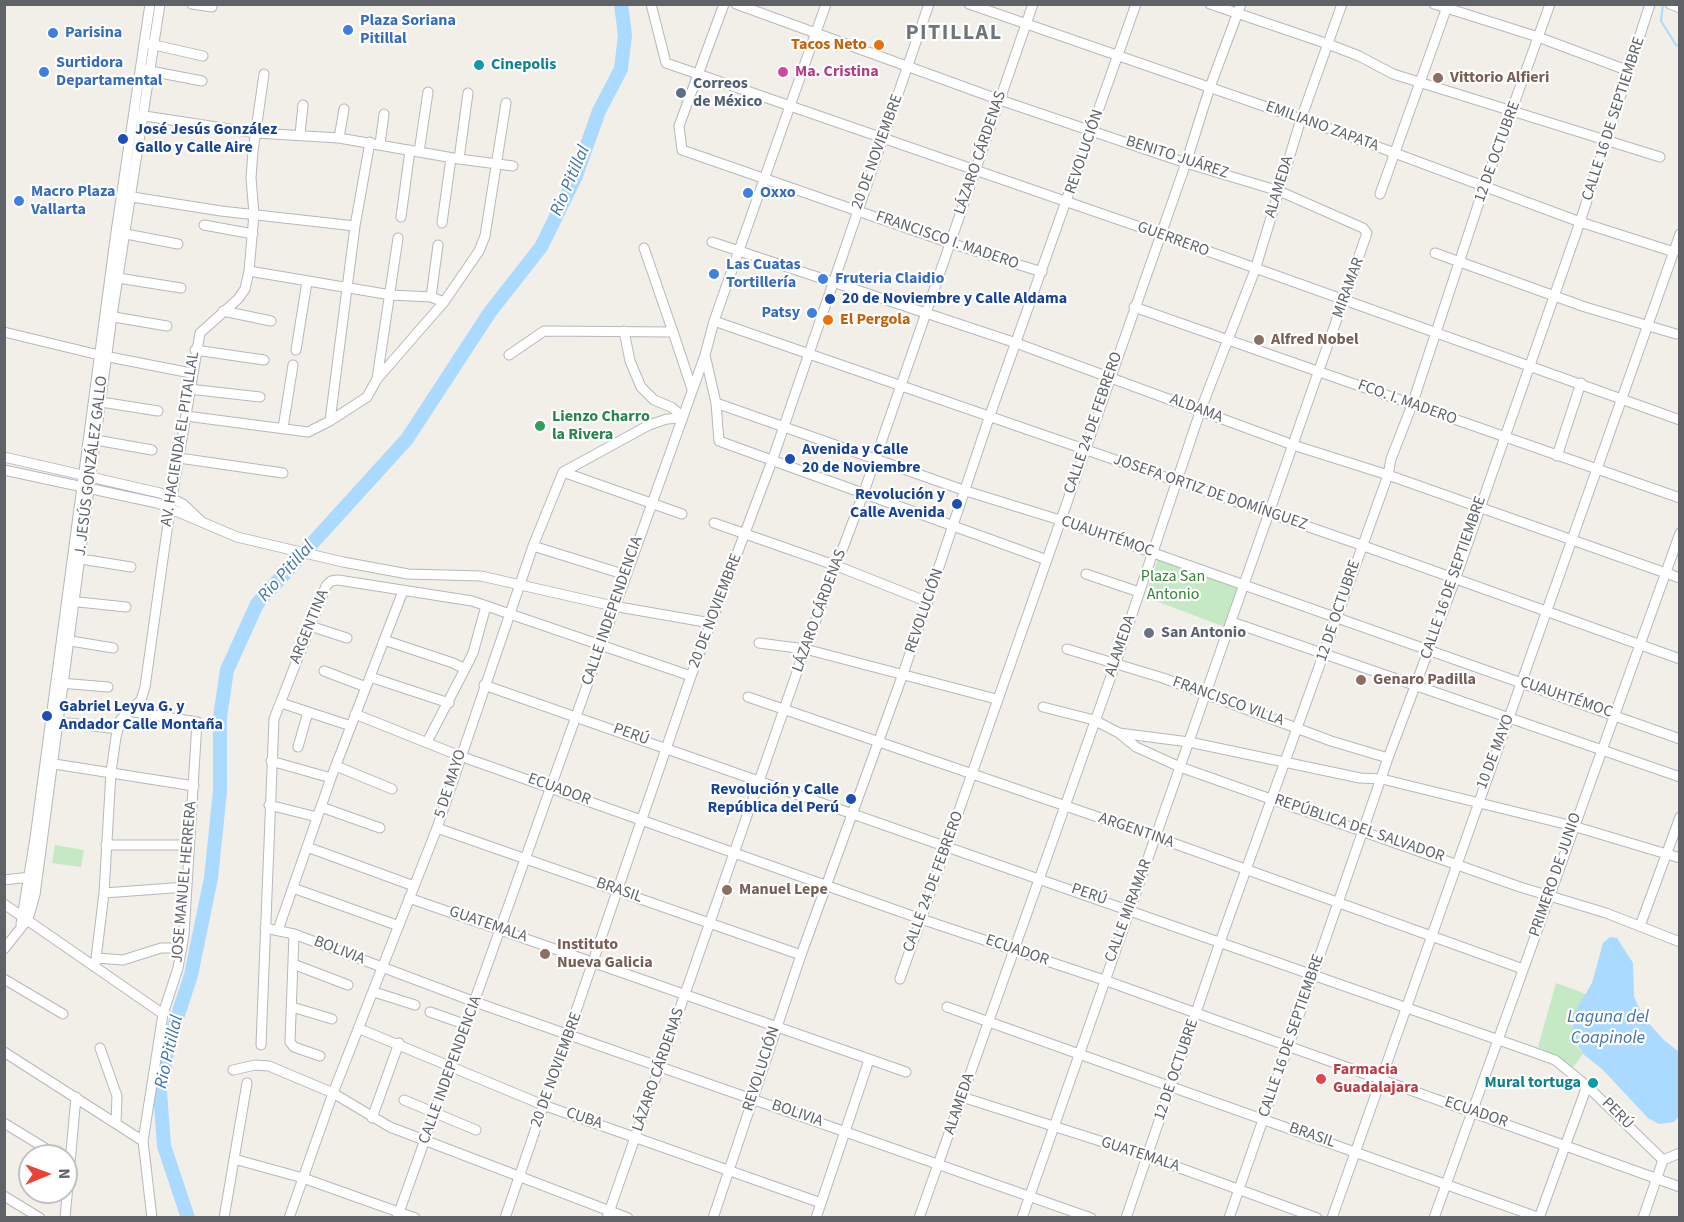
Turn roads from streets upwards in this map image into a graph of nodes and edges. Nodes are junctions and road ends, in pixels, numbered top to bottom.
1 (150, 4) edge
2 (160, 4) edge
3 (192, 4) edge
4 (651, 4) edge
5 (724, 4) edge
6 (736, 4) edge
7 (826, 4) edge
8 (929, 4) edge
9 (969, 4) edge
10 (1033, 4) edge
11 (1136, 4) edge
12 (1210, 4) edge
13 (1342, 4) edge
14 (1434, 4) edge
15 (1550, 4) edge
16 (1650, 4) edge
17 (1670, 4) edge
18 (212, 7) dead end
19 (1447, 7) edge
20 (1680, 8) edge
21 (1240, 9) edge
22 (1025, 25) junction
23 (816, 33) junction
24 (1538, 37) junction
25 (149, 44) junction
26 (1328, 44) junction
27 (203, 56) dead end
28 (1118, 57) junction
29 (908, 68) junction
30 (145, 70) junction
31 (1629, 71) junction
32 (699, 73) junction
33 (264, 74) dead end
34 (202, 81) dead end
35 (1421, 82) junction
36 (1210, 87) junction
37 (428, 92) dead end
38 (468, 93) dead end
39 (1000, 100) junction
40 (506, 103) dead end
41 (303, 105) dead end
42 (791, 107) junction
43 (344, 109) dead end
44 (1513, 110) junction
45 (133, 114) junction
46 (384, 114) dead end
47 (143, 116) junction
48 (1301, 119) junction
49 (1094, 130) junction
50 (256, 133) junction
51 (300, 134) junction
52 (339, 138) junction
53 (884, 138) junction
54 (1609, 139) junction
55 (370, 142) junction
56 (380, 144) junction
57 (415, 151) junction
58 (1394, 154) junction
59 (1660, 157) dead end
60 (455, 159) junction
61 (1186, 163) junction
62 (497, 164) junction
63 (513, 166) dead end
64 (975, 171) junction
65 (765, 177) junction
66 (1484, 187) junction
67 (1279, 191) junction
68 (1380, 194) dead end
69 (126, 196) junction
70 (1068, 202) junction
71 (857, 210) junction
72 (254, 214) junction
73 (401, 217) dead end
74 (1580, 222) junction
75 (442, 223) dead end
76 (204, 225) dead end
77 (355, 226) junction
78 (120, 233) junction
79 (253, 234) junction
80 (1160, 234) junction
81 (1680, 234) edge
82 (398, 238) dead end
83 (712, 242) dead end
84 (950, 243) junction
85 (178, 244) dead end
86 (438, 245) dead end
87 (644, 248) dead end
88 (739, 251) junction
89 (1674, 252) junction
90 (1435, 253) dead end
91 (1460, 262) junction
92 (1255, 270) junction
93 (249, 271) junction
94 (1042, 273) junction
95 (114, 277) junction
96 (307, 282) junction
97 (831, 282) junction
98 (181, 288) dead end
99 (348, 289) junction
100 (391, 295) junction
101 (1554, 296) junction
102 (431, 297) junction
103 (1345, 300) junction
104 (444, 302) junction
105 (1134, 307) junction
106 (223, 311) junction
107 (924, 312) junction
108 (108, 316) junction
109 (271, 321) dead end
110 (714, 321) junction
111 (1646, 324) junction
112 (167, 326) dead end
113 (624, 331) junction
114 (4, 332) edge
115 (673, 332) junction
116 (1435, 332) junction
117 (1676, 334) dead end
118 (1229, 341) junction
119 (1016, 343) junction
120 (195, 350) junction
121 (296, 350) dead end
122 (808, 352) junction
123 (510, 355) dead end
124 (705, 355) junction
125 (103, 356) junction
126 (264, 360) dead end
127 (293, 365) dead end
128 (1528, 366) junction
129 (1320, 372) junction
130 (191, 373) junction
131 (1109, 378) junction
132 (377, 379) junction
133 (1581, 383) junction
134 (899, 386) junction
135 (189, 389) junction
136 (692, 389) junction
137 (260, 397) dead end
138 (1620, 398) junction
139 (96, 401) junction
140 (716, 403) junction
141 (1412, 405) junction
142 (1201, 409) junction
143 (158, 411) dead end
144 (990, 415) junction
145 (186, 416) junction
146 (681, 417) junction
147 (1680, 420) edge
148 (330, 421) junction
149 (783, 427) junction
150 (283, 429) junction
151 (1503, 437) junction
152 (96, 440) junction
153 (1293, 445) junction
154 (1084, 448) junction
155 (152, 450) dead end
156 (1557, 456) junction
157 (4, 457) edge
158 (179, 458) junction
159 (875, 459) junction
160 (772, 460) junction
161 (1594, 469) junction
162 (4, 470) edge
163 (1285, 470) joint
164 (563, 472) junction
165 (283, 473) dead end
166 (87, 475) junction
167 (1388, 475) junction
168 (1178, 481) junction
169 (86, 487) junction
170 (966, 491) junction
171 (864, 492) junction
172 (172, 497) junction
173 (1680, 498) edge
174 (651, 503) junction
175 (170, 508) junction
176 (1479, 508) junction
177 (682, 514) dead end
178 (1270, 515) junction
179 (1060, 520) junction
180 (201, 521) junction
181 (714, 524) dead end
182 (954, 525) junction
183 (1680, 533) edge
184 (745, 534) junction
185 (1569, 540) junction
186 (1361, 545) junction
187 (533, 546) junction
188 (1153, 553) junction
189 (76, 558) junction
190 (1047, 560) junction
191 (837, 566) junction
192 (132, 567) dead end
193 (1665, 573) junction
194 (1086, 574) dead end
195 (626, 575) junction
196 (1680, 578) edge
197 (1455, 580) junction
198 (519, 586) junction
199 (1245, 586) junction
200 (403, 591) junction
201 (1139, 592) junction
202 (70, 601) junction
203 (928, 602) junction
204 (486, 606) junction
205 (613, 606) junction
206 (126, 607) dead end
207 (1546, 610) junction
208 (510, 615) junction
209 (1337, 618) junction
210 (1232, 622) junction
211 (711, 623) junction
212 (310, 626) junction
213 (347, 638) dead end
214 (65, 640) junction
215 (384, 640) junction
216 (759, 643) dead end
217 (600, 644) junction
218 (1638, 644) junction
219 (113, 648) dead end
220 (806, 649) junction
221 (1067, 649) dead end
222 (1429, 650) junction
223 (1324, 653) junction
224 (1680, 659) edge
225 (1115, 665) junction
226 (465, 669) junction
227 (324, 671) dead end
228 (903, 674) junction
229 (691, 676) junction
230 (370, 677) junction
231 (1521, 682) junction
232 (59, 683) junction
233 (484, 685) junction
234 (1416, 686) junction
235 (108, 687) dead end
236 (366, 687) junction
237 (1207, 696) junction
238 (747, 697) dead end
239 (996, 699) junction
240 (281, 702) junction
241 (449, 702) junction
242 (1043, 706) dead end
243 (785, 710) junction
244 (128, 711) junction
245 (308, 712) junction
246 (355, 714) junction
247 (1613, 714) junction
248 (577, 716) junction
249 (1510, 718) junction
250 (1094, 720) junction
251 (54, 721) junction
252 (351, 726) junction
253 (1297, 728) junction
254 (118, 729) junction
255 (1119, 733) junction
256 (1680, 739) edge
257 (427, 742) junction
258 (878, 742) junction
259 (1189, 742) junction
260 (298, 747) dead end
261 (667, 748) junction
262 (1600, 749) junction
263 (460, 756) junction
264 (1388, 758) junction
265 (271, 761) junction
266 (1285, 762) junction
267 (49, 763) junction
268 (336, 766) junction
269 (1180, 767) junction
270 (111, 772) junction
271 (972, 774) junction
272 (1680, 777) edge
273 (331, 778) junction
274 (1382, 779) junction
275 (760, 780) junction
276 (194, 786) junction
277 (551, 787) junction
278 (392, 789) dead end
279 (1272, 800) junction
280 (1477, 801) junction
281 (269, 805) junction
282 (1063, 806) junction
283 (321, 807) junction
284 (853, 813) junction
285 (317, 817) junction
286 (1680, 817) edge
287 (642, 819) junction
288 (1573, 826) junction
289 (380, 828) dead end
290 (437, 828) junction
291 (1363, 830) junction
292 (1156, 837) junction
293 (189, 844) junction
294 (106, 845) junction
295 (307, 847) junction
296 (946, 847) junction
297 (735, 852) junction
298 (1667, 855) junction
299 (1680, 858) edge
300 (526, 860) junction
301 (1456, 862) junction
302 (1245, 871) junction
303 (30, 877) junction
304 (1038, 878) junction
305 (4, 880) edge
306 (414, 886) junction
307 (827, 886) junction
308 (186, 887) junction
309 (293, 888) junction
310 (618, 890) junction
311 (104, 893) junction
312 (1549, 896) junction
313 (410, 898) junction
314 (1339, 903) junction
315 (4, 904) edge
316 (1131, 909) junction
317 (23, 919) junction
318 (921, 919) junction
319 (711, 923) junction
320 (399, 926) junction
321 (1640, 926) junction
322 (265, 928) junction
323 (278, 930) junction
324 (501, 930) junction
325 (294, 933) junction
326 (1431, 936) junction
327 (1220, 942) junction
328 (1680, 942) edge
329 (182, 948) junction
330 (4, 949) edge
331 (1014, 950) junction
332 (801, 955) junction
333 (96, 962) junction
334 (595, 963) junction
335 (293, 964) junction
336 (384, 967) junction
337 (1523, 969) junction
338 (1314, 975) junction
339 (4, 979) edge
340 (900, 979) dead end
341 (1104, 980) junction
342 (348, 985) dead end
343 (374, 992) junction
344 (686, 994) junction
345 (476, 1002) junction
346 (415, 1005) dead end
347 (292, 1006) junction
348 (947, 1007) dead end
349 (1407, 1009) junction
350 (430, 1012) dead end
351 (63, 1014) dead end
352 (163, 1014) junction
353 (1197, 1015) junction
354 (332, 1019) dead end
355 (989, 1022) junction
356 (467, 1025) junction
357 (776, 1026) junction
358 (360, 1029) junction
359 (569, 1035) junction
360 (1498, 1039) junction
361 (399, 1043) junction
362 (261, 1045) dead end
363 (1288, 1046) junction
364 (100, 1048) dead end
365 (4, 1052) edge
366 (1079, 1053) junction
367 (320, 1056) dead end
368 (870, 1060) junction
369 (660, 1066) junction
370 (451, 1067) junction
371 (233, 1070) dead end
372 (906, 1072) dead end
373 (1381, 1080) junction
374 (247, 1083) dead end
375 (1172, 1086) junction
376 (1587, 1086) junction
377 (333, 1093) junction
378 (76, 1097) junction
379 (962, 1097) junction
380 (753, 1099) junction
381 (404, 1100) dead end
382 (543, 1105) junction
383 (1472, 1111) junction
384 (436, 1113) junction
385 (372, 1118) junction
386 (1263, 1120) junction
387 (4, 1123) edge
388 (116, 1124) junction
389 (1053, 1126) junction
390 (476, 1130) dead end
391 (845, 1131) junction
392 (635, 1137) junction
393 (143, 1141) junction
394 (426, 1141) junction
395 (38, 1144) edge
396 (70, 1144) edge
397 (1565, 1145) junction
398 (1357, 1151) junction
399 (1680, 1153) edge
400 (1147, 1156) junction
401 (234, 1159) junction
402 (1662, 1160) junction
403 (939, 1165) junction
404 (728, 1171) junction
405 (519, 1176) junction
406 (303, 1178) junction
407 (1656, 1179) junction
408 (1446, 1183) junction
409 (1680, 1187) edge
410 (1239, 1189) junction
411 (4, 1196) edge
412 (1030, 1196) junction
413 (820, 1203) junction
414 (608, 1214) edge
415 (399, 1215) edge
416 (1540, 1217) edge
417 (40, 1218) edge
418 (152, 1218) edge
419 (224, 1218) edge
420 (289, 1218) edge
421 (415, 1218) edge
422 (505, 1218) edge
423 (628, 1218) edge
424 (713, 1218) edge
425 (816, 1218) edge
426 (919, 1218) edge
427 (1022, 1218) edge
428 (1091, 1218) edge
429 (1126, 1218) edge
430 (1229, 1218) edge
431 (1317, 1218) edge
432 (1332, 1218) edge
433 (1434, 1218) edge
434 (1643, 1218) edge

1 - 25 street, J. JESÚS GONZÁLEZ GALLO
2 - 25 street, J. JESÚS GONZÁLEZ GALLO
3 - 18 street
4 - 32 street, GUERRERO
5 - 32 street
6 - 23 street, BENITO JUÁREZ
7 - 23 street, CALLE INDEPENDENCIA
8 - 29 street, 20 DE NOVIEMBRE
9 - 22 street, EMILIANO ZAPATA
10 - 22 street, LÁZARO CÁRDENAS
11 - 28 street, REVOLUCIÓN
12 - 21 street
13 - 26 street, ALAMEDA
14 - 19 street
15 - 24 street, 12 DE OCTUBRE
16 - 31 street, CALLE 16 DE SEPTIEMBRE
17 - 20 street
19 - 24 street
19 - 35 street
21 - 26 street
21 - 36 street, CALLE 24 DE FEBRERO
22 - 28 street, EMILIANO ZAPATA
22 - 39 street, LÁZARO CÁRDENAS
23 - 29 street, BENITO JUÁREZ
23 - 42 street, CALLE INDEPENDENCIA
24 - 31 street
24 - 44 street, 12 DE OCTUBRE
25 - 27 street
25 - 30 street, J. JESÚS GONZÁLEZ GALLO
26 - 35 street
26 - 48 street, ALAMEDA
28 - 36 street, EMILIANO ZAPATA
28 - 49 street, REVOLUCIÓN
29 - 39 street, BENITO JUÁREZ
29 - 53 street, 20 DE NOVIEMBRE
30 - 34 street
30 - 45 street, J. JESÚS GONZÁLEZ GALLO
30 - 47 street, J. JESÚS GONZÁLEZ GALLO
31 - 54 street, CALLE 16 DE SEPTIEMBRE
32 - 42 street, GUERRERO
32 - 65 street, FRANCISCO I. MADERO
33 - 50 street, AV. HACIENDA EL PITALLAL
35 - 44 street
35 - 58 street
36 - 48 street, EMILIANO ZAPATA
36 - 61 street, CALLE 24 DE FEBRERO
37 - 57 street
38 - 60 street
39 - 49 street, BENITO JUÁREZ
39 - 64 street, LÁZARO CÁRDENAS
40 - 62 street
41 - 51 street
42 - 53 street, GUERRERO
42 - 65 street, CALLE INDEPENDENCIA
43 - 52 street
44 - 54 street
44 - 66 street, 12 DE OCTUBRE
45 - 47 street
45 - 69 street, J. JESÚS GONZÁLEZ GALLO
46 - 56 street
47 - 50 street
47 - 69 street, J. JESÚS GONZÁLEZ GALLO
48 - 58 street, EMILIANO ZAPATA
48 - 67 street, ALAMEDA
49 - 61 street, BENITO JUÁREZ
49 - 70 street, REVOLUCIÓN
50 - 51 street
50 - 72 street, AV. HACIENDA EL PITALLAL
51 - 52 street
52 - 55 street
53 - 64 street, GUERRERO
53 - 71 street, 20 DE NOVIEMBRE
54 - 59 street
54 - 74 street, CALLE 16 DE SEPTIEMBRE
55 - 56 street
55 - 77 street
56 - 57 street
57 - 60 street
57 - 73 street
58 - 66 street, EMILIANO ZAPATA
58 - 68 street
60 - 62 street
60 - 75 street
61 - 67 street, BENITO JUÁREZ
61 - 80 street, CALLE 24 DE FEBRERO
62 - 63 street
62 - 104 street
64 - 70 street, GUERRERO
64 - 84 street, LÁZARO CÁRDENAS
65 - 71 street, FRANCISCO I. MADERO
65 - 88 street, CALLE INDEPENDENCIA
66 - 74 street, EMILIANO ZAPATA
66 - 91 street, 12 DE OCTUBRE
67 - 92 street, ALAMEDA
67 - 103 street, MIRAMAR
69 - 72 street
69 - 78 street, J. JESÚS GONZÁLEZ GALLO
70 - 80 street, GUERRERO
70 - 94 street, REVOLUCIÓN
71 - 84 street, FRANCISCO I. MADERO
71 - 97 street, 20 DE NOVIEMBRE
72 - 77 street
72 - 79 street, AV. HACIENDA EL PITALLAL
74 - 89 street, EMILIANO ZAPATA
74 - 101 street, CALLE 16 DE SEPTIEMBRE
76 - 79 street
77 - 99 street
78 - 85 street
78 - 95 street, J. JESÚS GONZÁLEZ GALLO
79 - 93 street, AV. HACIENDA EL PITALLAL
80 - 92 street, GUERRERO
80 - 105 street, CALLE 24 DE FEBRERO
81 - 89 street, 10 DE MAYO
82 - 100 street
83 - 88 street, ALDAMA
84 - 94 street, FRANCISCO I. MADERO
84 - 107 street, LÁZARO CÁRDENAS
86 - 102 street
87 - 115 street
88 - 97 street, ALDAMA
88 - 110 street, CALLE INDEPENDENCIA
89 - 111 street, 10 DE MAYO
90 - 91 street
91 - 101 street
91 - 116 street, 12 DE OCTUBRE
92 - 103 street, GUERRERO
92 - 118 street, ALAMEDA
93 - 96 street
93 - 106 street, AV. HACIENDA EL PITALLAL
94 - 119 street, REVOLUCIÓN
95 - 98 street
95 - 108 street, J. JESÚS GONZÁLEZ GALLO
96 - 99 street
96 - 121 street
97 - 107 street, ALDAMA
97 - 122 street, 20 DE NOVIEMBRE
99 - 100 street
99 - 148 street
100 - 102 street
100 - 132 street
101 - 111 street
101 - 128 street, CALLE 16 DE SEPTIEMBRE
102 - 104 street
103 - 116 street, GUERRERO
103 - 129 street, MIRAMAR
104 - 132 street
105 - 118 street, FCO. I. MADERO
105 - 131 street, CALLE 24 DE FEBRERO
106 - 109 street
106 - 120 street, AV. HACIENDA EL PITALLAL
107 - 119 street, ALDAMA
107 - 134 street, LÁZARO CÁRDENAS
108 - 112 street
108 - 125 street, J. JESÚS GONZÁLEZ GALLO
110 - 122 street, JOSEFA ORTIZ DE DOMÍNGUEZ
110 - 124 street, CALLE INDEPENDENCIA
111 - 117 street
111 - 138 street, 10 DE MAYO
113 - 115 street
113 - 123 street
113 - 146 street
114 - 125 street
115 - 136 street
116 - 128 street, GUERRERO
116 - 141 street, 12 DE OCTUBRE
118 - 129 street, FCO. I. MADERO
118 - 142 street, ALAMEDA
119 - 131 street, ALDAMA
119 - 144 street, REVOLUCIÓN
120 - 126 street
120 - 130 street, AV. HACIENDA EL PITALLAL
122 - 134 street, JOSEFA ORTIZ DE DOMÍNGUEZ
122 - 149 street, 20 DE NOVIEMBRE
124 - 136 street, CALLE INDEPENDENCIA
124 - 140 street
125 - 130 street
125 - 139 street, J. JESÚS GONZÁLEZ GALLO
127 - 150 street
128 - 133 street, GUERRERO
128 - 151 street, CALLE 16 DE SEPTIEMBRE
129 - 141 street, FCO. I. MADERO
129 - 153 street, MIRAMAR
130 - 135 street, AV. HACIENDA EL PITALLAL
131 - 142 street, ALDAMA
131 - 154 street, CALLE 24 DE FEBRERO
132 - 148 street
133 - 138 street, GUERRERO
133 - 156 street
134 - 144 street, JOSEFA ORTIZ DE DOMÍNGUEZ
134 - 159 street, LÁZARO CÁRDENAS
135 - 137 street
135 - 145 street, AV. HACIENDA EL PITALLAL
136 - 146 street, CALLE INDEPENDENCIA
138 - 147 street, GUERRERO
138 - 161 street, 10 DE MAYO
139 - 143 street
139 - 152 street, J. JESÚS GONZÁLEZ GALLO
139 - 166 street, J. JESÚS GONZÁLEZ GALLO
140 - 149 street, CUAUHTÉMOC
140 - 160 street
141 - 151 street, FCO. I. MADERO
141 - 167 street, 12 DE OCTUBRE
142 - 153 street, ALDAMA
142 - 168 street, ALAMEDA
144 - 154 street, JOSEFA ORTIZ DE DOMÍNGUEZ
144 - 170 street, REVOLUCIÓN
145 - 150 street
145 - 158 street, AV. HACIENDA EL PITALLAL
146 - 164 street
146 - 174 street, CALLE INDEPENDENCIA
148 - 150 street
149 - 159 street, CUAUHTÉMOC
149 - 160 street, 20 DE NOVIEMBRE
151 - 156 street, FCO. I. MADERO
151 - 176 street, CALLE 16 DE SEPTIEMBRE
152 - 155 street
152 - 166 street, J. JESÚS GONZÁLEZ GALLO
153 - 163 street, MIRAMAR
153 - 167 street, ALDAMA
154 - 168 street, JOSEFA ORTIZ DE DOMÍNGUEZ
154 - 179 street, CALLE 24 DE FEBRERO
156 - 161 street, FCO. I. MADERO
157 - 166 street
158 - 165 street
158 - 172 street, AV. HACIENDA EL PITALLAL
159 - 170 street, CUAUHTÉMOC
159 - 171 street, LÁZARO CÁRDENAS
160 - 171 street
160 - 184 street, 20 DE NOVIEMBRE
161 - 173 street, FCO. I. MADERO
161 - 185 street, 10 DE MAYO
162 - 169 street
163 - 178 street, CALLE MIRAMAR
164 - 174 street
164 - 187 street, 5 DE MAYO
166 - 169 street, J. JESÚS GONZÁLEZ GALLO
166 - 172 street
167 - 176 street, ALDAMA
167 - 186 street, 12 DE OCTUBRE
168 - 178 street, JOSEFA ORTIZ DE DOMÍNGUEZ
168 - 188 street, ALAMEDA
169 - 175 street
169 - 189 street, J. JESÚS GONZÁLEZ GALLO
170 - 179 street, CUAUHTÉMOC
170 - 182 street, REVOLUCIÓN
171 - 182 street
171 - 191 street, LÁZARO CÁRDENAS
172 - 175 street, AV. HACIENDA EL PITALLAL
172 - 180 street
174 - 177 street
174 - 195 street, CALLE INDEPENDENCIA
175 - 180 street
175 - 244 street, AV. HACIENDA EL PITALLAL
176 - 185 street, ALDAMA
176 - 197 street, CALLE 16 DE SEPTIEMBRE
178 - 186 street, JOSEFA ORTIZ DE DOMÍNGUEZ
178 - 199 street, CALLE MIRAMAR
179 - 188 street, CUAUHTÉMOC
179 - 190 street, CALLE 24 DE FEBRERO
180 - 198 street
181 - 184 street
182 - 190 street
182 - 203 street, REVOLUCIÓN
183 - 193 street, PRIMERO DE JUNIO
184 - 191 street
184 - 211 street, 20 DE NOVIEMBRE
185 - 193 street, ALDAMA
185 - 207 street, 10 DE MAYO
186 - 197 street, JOSEFA ORTIZ DE DOMÍNGUEZ
186 - 209 street, 12 DE OCTUBRE
187 - 195 street
187 - 198 street, 5 DE MAYO
188 - 199 street, CUAUHTÉMOC
188 - 201 street, ALAMEDA
189 - 192 street
189 - 202 street, J. JESÚS GONZÁLEZ GALLO
190 - 239 street, CALLE 24 DE FEBRERO
191 - 203 street
191 - 220 street, LÁZARO CÁRDENAS
193 - 196 street, ALDAMA
193 - 218 street, PRIMERO DE JUNIO
194 - 201 street
195 - 205 street, CALLE INDEPENDENCIA
197 - 207 street, JOSEFA ORTIZ DE DOMÍNGUEZ
197 - 222 street, CALLE 16 DE SEPTIEMBRE
198 - 205 street
198 - 208 street, 5 DE MAYO
199 - 209 street, CUAUHTÉMOC
199 - 210 street, CALLE MIRAMAR
200 - 204 street, ARGENTINA
200 - 212 street, ARGENTINA
200 - 215 street
201 - 225 street, ALAMEDA
202 - 206 street
202 - 214 street, J. JESÚS GONZÁLEZ GALLO
203 - 228 street, REVOLUCIÓN
204 - 208 street, ARGENTINA
204 - 226 street
205 - 211 street
205 - 217 street, CALLE INDEPENDENCIA
207 - 218 street, JOSEFA ORTIZ DE DOMÍNGUEZ
207 - 231 street, 10 DE MAYO
208 - 217 street, ARGENTINA
208 - 233 street, 5 DE MAYO
209 - 222 street, CUAUHTÉMOC
209 - 223 street, 12 DE OCTUBRE
210 - 223 street
210 - 237 street, CALLE MIRAMAR
211 - 229 street, 20 DE NOVIEMBRE
212 - 213 street
212 - 240 street, ARGENTINA
214 - 219 street
214 - 232 street, J. JESÚS GONZÁLEZ GALLO
215 - 226 street
215 - 230 street
216 - 220 street
217 - 229 street, ARGENTINA
217 - 248 street, CALLE INDEPENDENCIA
218 - 224 street, JOSEFA ORTIZ DE DOMÍNGUEZ
218 - 247 street, PRIMERO DE JUNIO
220 - 228 street
220 - 243 street, LÁZARO CÁRDENAS
221 - 225 street, FRANCISCO VILLA
222 - 231 street, CUAUHTÉMOC
222 - 234 street, CALLE 16 DE SEPTIEMBRE
223 - 234 street
223 - 253 street, 12 DE OCTUBRE
225 - 237 street, FRANCISCO VILLA
225 - 250 street, ALAMEDA
226 - 241 street
227 - 236 street
228 - 239 street
228 - 258 street, REVOLUCIÓN
229 - 261 street, 20 DE NOVIEMBRE
230 - 236 street
230 - 241 street
231 - 247 street, CUAUHTÉMOC
231 - 249 street, 10 DE MAYO
232 - 235 street
232 - 251 street, J. JESÚS GONZÁLEZ GALLO
233 - 248 street, PERÚ
233 - 263 street, 5 DE MAYO
234 - 249 street
234 - 264 street, CALLE 16 DE SEPTIEMBRE
236 - 246 street
237 - 253 street, FRANCISCO VILLA
237 - 259 street, CALLE MIRAMAR
238 - 243 street, ARGENTINA
239 - 271 street, CALLE 24 DE FEBRERO
240 - 245 street
240 - 265 street, ARGENTINA
241 - 257 street
242 - 250 street, REPÚBLICA DEL SALVADOR
243 - 258 street, ARGENTINA
243 - 275 street, LÁZARO CÁRDENAS
244 - 254 street, AV. HACIENDA EL PITALLAL
244 - 276 street, JOSE MANUEL HERRERA
245 - 252 street
245 - 260 street
246 - 252 street
246 - 257 street, ECUADOR
247 - 256 street, CUAUHTÉMOC
247 - 262 street, PRIMERO DE JUNIO
248 - 261 street, PERÚ
248 - 277 street, CALLE INDEPENDENCIA
249 - 262 street
249 - 280 street, 10 DE MAYO
250 - 255 street, REPÚBLICA DEL SALVADOR
250 - 282 street, ALAMEDA
251 - 254 street
251 - 267 street, J. JESÚS GONZÁLEZ GALLO
252 - 268 street
253 - 264 street, FRANCISCO VILLA
253 - 266 street, 12 DE OCTUBRE
254 - 270 street, AV. HACIENDA EL PITALLAL
255 - 259 street
255 - 269 street, REPÚBLICA DEL SALVADOR
257 - 263 street, ECUADOR
258 - 271 street, ARGENTINA
258 - 284 street, REVOLUCIÓN
259 - 266 street
259 - 269 street, CALLE MIRAMAR
261 - 275 street, PERÚ
261 - 287 street, 20 DE NOVIEMBRE
262 - 272 street
262 - 288 street, PRIMERO DE JUNIO
263 - 277 street, ECUADOR
263 - 290 street, 5 DE MAYO
264 - 274 street, CALLE 16 DE SEPTIEMBRE
265 - 273 street
265 - 281 street, ARGENTINA
266 - 274 street
266 - 279 street, 12 DE OCTUBRE
267 - 270 street
267 - 303 street, J. JESÚS GONZÁLEZ GALLO
267 - 317 street, J. JESÚS GONZÁLEZ GALLO
268 - 273 street
268 - 278 street
269 - 279 street, REPÚBLICA DEL SALVADOR
269 - 292 street, CALLE MIRAMAR
270 - 276 street
270 - 294 street, AV. HACIENDA EL PITALLAL
271 - 282 street, ARGENTINA
271 - 296 street, CALLE 24 DE FEBRERO
273 - 283 street
274 - 280 street
274 - 291 street, CALLE 16 DE SEPTIEMBRE
275 - 284 street, PERÚ
275 - 297 street, LÁZARO CÁRDENAS
276 - 293 street, JOSE MANUEL HERRERA
277 - 287 street, ECUADOR
277 - 300 street, CALLE INDEPENDENCIA
279 - 291 street, REPÚBLICA DEL SALVADOR
279 - 302 street, 12 DE OCTUBRE
280 - 288 street
280 - 301 street, 10 DE MAYO
281 - 285 street
281 - 322 street, ARGENTINA
282 - 292 street, ARGENTINA
282 - 304 street, ALAMEDA
283 - 285 street
283 - 289 street
284 - 296 street, PERÚ
284 - 307 street, REVOLUCIÓN
285 - 295 street
286 - 298 street
287 - 297 street, ECUADOR
287 - 310 street, 20 DE NOVIEMBRE
288 - 298 street
288 - 312 street, PRIMERO DE JUNIO
290 - 300 street, BRASIL
290 - 306 street, 5 DE MAYO
291 - 301 street, REPÚBLICA DEL SALVADOR
291 - 314 street, CALLE 16 DE SEPTIEMBRE
292 - 302 street, ARGENTINA
292 - 316 street, CALLE MIRAMAR
293 - 294 street
293 - 308 street, JOSE MANUEL HERRERA
294 - 311 street, AV. HACIENDA EL PITALLAL
295 - 306 street
295 - 309 street
296 - 304 street, PERÚ
296 - 318 street, CALLE 24 DE FEBRERO
297 - 307 street, ECUADOR
297 - 319 street, LÁZARO CÁRDENAS
298 - 299 street
298 - 321 street
300 - 310 street, BRASIL
300 - 324 street, CALLE INDEPENDENCIA
301 - 312 street, REPÚBLICA DEL SALVADOR
301 - 326 street, 10 DE MAYO
302 - 314 street, ARGENTINA
302 - 327 street, 12 DE OCTUBRE
303 - 305 street
303 - 317 street, J. JESÚS GONZÁLEZ GALLO
304 - 316 street, PERÚ
304 - 331 street, ALAMEDA
306 - 313 street, 5 DE MAYO
307 - 318 street, ECUADOR
307 - 332 street, REVOLUCIÓN
308 - 311 street
308 - 329 street, JOSE MANUEL HERRERA
309 - 320 street
309 - 323 street
310 - 319 street, BRASIL
310 - 334 street, 20 DE NOVIEMBRE
311 - 333 street, AV. HACIENDA EL PITALLAL
312 - 321 street, REPÚBLICA DEL SALVADOR
312 - 337 street, PRIMERO DE JUNIO
313 - 320 street, 5 DE MAYO
313 - 324 street, GUATEMALA
314 - 326 street, ARGENTINA
314 - 338 street, CALLE 16 DE SEPTIEMBRE
315 - 317 street
316 - 327 street, PERÚ
316 - 341 street, CALLE MIRAMAR
317 - 330 street, J. JESÚS GONZÁLEZ GALLO
317 - 333 street
318 - 331 street, ECUADOR
318 - 340 street, CALLE 24 DE FEBRERO
319 - 332 street, BRASIL
319 - 344 street, LÁZARO CÁRDENAS
320 - 336 street, 5 DE MAYO
321 - 328 street, REPÚBLICA DEL SALVADOR
322 - 323 street, BOLIVIA
322 - 362 street, ARGENTINA
323 - 325 street, BOLIVIA
324 - 334 street, GUATEMALA
324 - 345 street, CALLE INDEPENDENCIA
325 - 335 street
325 - 336 street, BOLIVIA
326 - 337 street, ARGENTINA
326 - 349 street, 10 DE MAYO
327 - 338 street, PERÚ
327 - 353 street, 12 DE OCTUBRE
329 - 333 street
329 - 352 street, JOSE MANUEL HERRERA
331 - 341 street, ECUADOR
331 - 355 street, ALAMEDA
332 - 357 street, REVOLUCIÓN
333 - 352 street
334 - 344 street, GUATEMALA
334 - 359 street, 20 DE NOVIEMBRE
335 - 342 street
335 - 347 street
336 - 343 street, 5 DE MAYO
336 - 345 street, BOLIVIA
337 - 360 street, PRIMERO DE JUNIO
338 - 349 street, PERÚ
338 - 363 street, CALLE 16 DE SEPTIEMBRE
339 - 351 street
341 - 353 street, ECUADOR
341 - 366 street, CALLE MIRAMAR
343 - 346 street
343 - 358 street, 5 DE MAYO
344 - 357 street, GUATEMALA
344 - 369 street, LÁZARO CÁRDENAS
345 - 356 street, CALLE INDEPENDENCIA
345 - 359 street, BOLIVIA
347 - 354 street
347 - 367 street
348 - 355 street, BRASIL
349 - 360 street, PERÚ
349 - 373 street, 10 DE MAYO
350 - 356 street
352 - 393 street, JOSE MANUEL HERRERA
353 - 363 street, ECUADOR
353 - 375 street, 12 DE OCTUBRE
355 - 366 street, BRASIL
355 - 379 street, ALAMEDA
356 - 370 street, CALLE INDEPENDENCIA
357 - 368 street, GUATEMALA
357 - 380 street, REVOLUCIÓN
358 - 361 street, CUBA
358 - 377 street, 5 DE MAYO
359 - 369 street, BOLIVIA
359 - 382 street, 20 DE NOVIEMBRE
360 - 376 street, PERÚ
360 - 383 street, PRIMERO DE JUNIO
361 - 370 street, CUBA
361 - 385 street
363 - 373 street, ECUADOR
363 - 386 street, CALLE 16 DE SEPTIEMBRE
364 - 388 street
365 - 378 street
366 - 375 street, BRASIL
366 - 389 street, CALLE MIRAMAR
368 - 372 street, GUATEMALA
368 - 391 street
369 - 380 street, BOLIVIA
369 - 392 street, LÁZARO CÁRDENAS
370 - 382 street, CUBA
370 - 384 street, CALLE INDEPENDENCIA
371 - 377 street
373 - 383 street, ECUADOR
373 - 398 street, 10 DE MAYO
374 - 401 street
375 - 386 street, BRASIL
375 - 400 street, 12 DE OCTUBRE
376 - 397 street
376 - 402 street, PERÚ
377 - 385 street
377 - 406 street, 5 DE MAYO
378 - 388 street
378 - 396 street
379 - 389 street, GUATEMALA
379 - 403 street, ALAMEDA
380 - 391 street, BOLIVIA
380 - 404 street, REVOLUCIÓN
381 - 384 street
382 - 392 street, CUBA
382 - 405 street, 20 DE NOVIEMBRE
383 - 397 street, ECUADOR
383 - 408 street, PRIMERO DE JUNIO
384 - 390 street
384 - 394 street, CALLE INDEPENDENCIA
385 - 394 street
386 - 398 street, BRASIL
386 - 410 street, CALLE 16 DE SEPTIEMBRE
387 - 395 street
388 - 393 street
389 - 400 street, GUATEMALA
389 - 412 street, CALLE MIRAMAR
391 - 403 street, BOLIVIA
391 - 413 street
392 - 404 street, CUBA
392 - 414 street, LÁZARO CÁRDENAS
393 - 418 street, JOSE MANUEL HERRERA
394 - 405 street
394 - 415 street, CALLE INDEPENDENCIA
397 - 407 street, ECUADOR
397 - 416 street
398 - 408 street, BRASIL
398 - 432 street, 10 DE MAYO
399 - 402 street
400 - 410 street, GUATEMALA
400 - 429 street, 12 DE OCTUBRE
401 - 406 street
401 - 419 street
402 - 407 street
403 - 412 street, BOLIVIA
403 - 426 street, ALAMEDA
404 - 413 street, CUBA
404 - 424 street, REVOLUCIÓN
405 - 414 street
405 - 422 street, 20 DE NOVIEMBRE
406 - 415 street
406 - 420 street, 5 DE MAYO
407 - 409 street, ECUADOR
407 - 434 street
408 - 416 street, BRASIL
408 - 433 street, PRIMERO DE JUNIO
410 - 430 street, CALLE 16 DE SEPTIEMBRE
410 - 431 street, GUATEMALA
411 - 417 street
412 - 427 street, CALLE MIRAMAR
412 - 428 street, BOLIVIA
413 - 425 street
414 - 423 street
415 - 421 street

